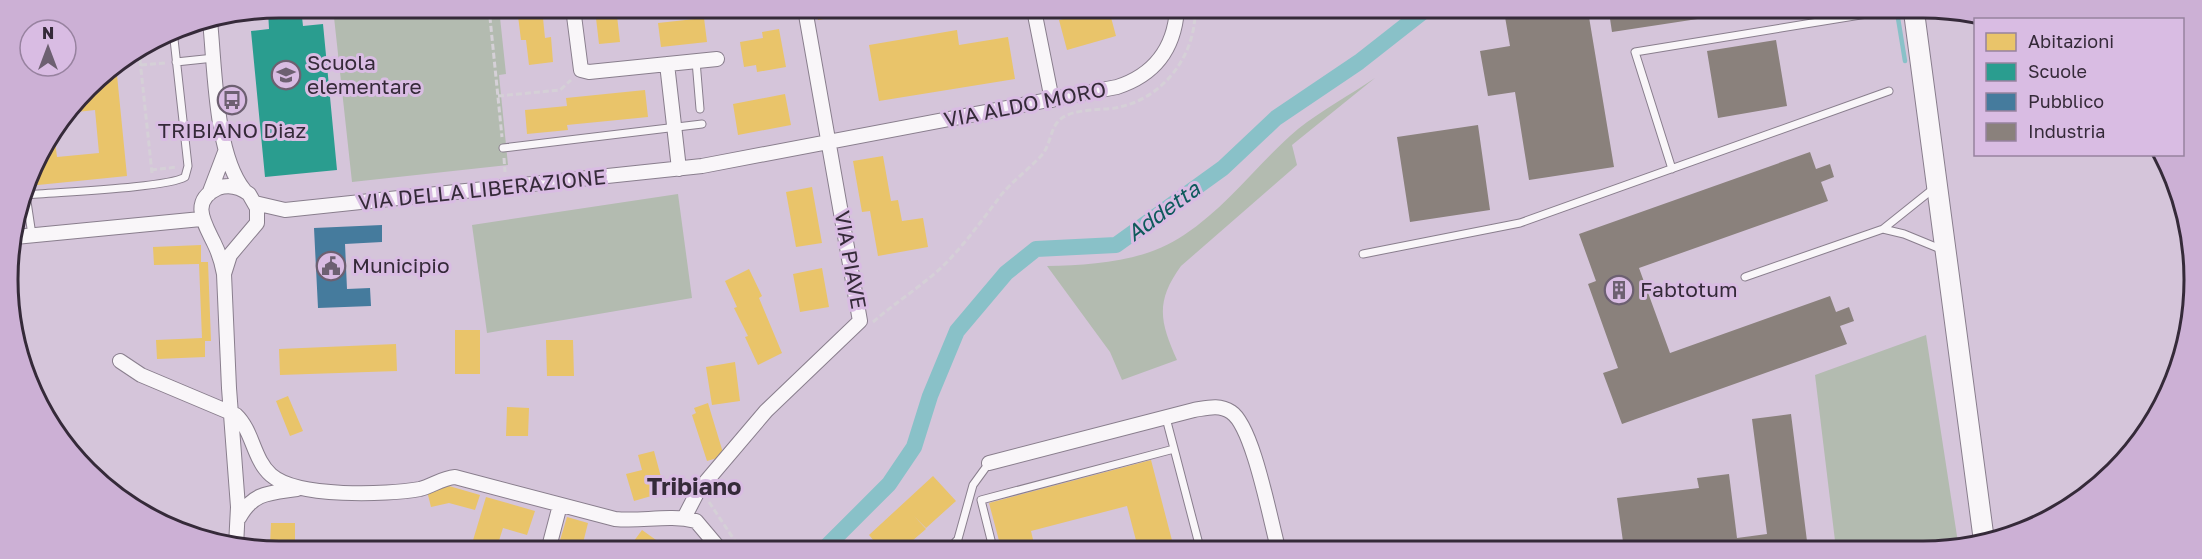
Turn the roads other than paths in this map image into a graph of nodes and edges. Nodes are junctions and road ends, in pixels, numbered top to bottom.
1 (574, 18) edge
2 (807, 18) edge
3 (1036, 18) edge
4 (1175, 18) edge
5 (1843, 18) edge
6 (1915, 18) edge
7 (211, 27) edge
8 (174, 40) edge
9 (214, 58) junction
10 (717, 59) dead end
11 (696, 61) junction
12 (176, 62) junction
13 (667, 64) junction
14 (1889, 92) dead end
15 (1052, 100) junction
16 (700, 109) dead end
17 (702, 124) dead end
18 (674, 128) junction
19 (829, 143) junction
20 (503, 148) road end
21 (225, 152) junction
22 (679, 169) junction
23 (1672, 169) junction
24 (1938, 180) junction
25 (244, 190) junction
26 (32, 194) edge
27 (208, 195) junction
28 (255, 203) junction
29 (28, 209) edge
30 (285, 210) junction
31 (201, 219) junction
32 (256, 225) junction
33 (1883, 229) junction
34 (209, 234) junction
35 (32, 235) junction
36 (22, 236) edge
37 (244, 238) junction
38 (1947, 252) junction
39 (1363, 254) dead end
40 (224, 274) junction
41 (1745, 277) dead end
42 (120, 361) dead end
43 (230, 412) junction
44 (1166, 418) junction
45 (1174, 449) junction
46 (988, 463) joint
47 (297, 489) junction
48 (560, 505) junction
49 (684, 518) junction
50 (238, 520) junction
51 (1983, 534) edge
52 (237, 538) edge
53 (551, 541) edge
54 (713, 541) edge
55 (956, 541) edge
56 (991, 541) edge
57 (1198, 541) edge
58 (1276, 541) edge

1 - 13 street
2 - 19 street, VIA PIAVE
3 - 15 street
4 - 15 street, VIA ALDO MORO
5 - 23 lane
6 - 24 street
7 - 9 street
8 - 12 lane
9 - 12 lane
9 - 21 street
10 - 11 street
11 - 13 street
11 - 16 lane
12 - 26 lane
13 - 18 street
14 - 23 lane
15 - 19 street, VIA ALDO MORO
17 - 18 lane
18 - 20 lane
18 - 22 street
19 - 22 street, VIA DELLA LIBERAZIONE
19 - 49 street, VIA PIAVE
21 - 25 street
21 - 27 street
22 - 30 street, VIA DELLA LIBERAZIONE
23 - 39 lane
24 - 33 lane
24 - 38 street
25 - 27 street
25 - 28 street
27 - 31 street
28 - 30 street, VIA DELLA LIBERAZIONE
28 - 32 street
29 - 35 lane
30 - 32 street, VIA DELLA LIBERAZIONE
31 - 34 street
31 - 35 street
32 - 37 street
33 - 38 lane
33 - 41 lane
34 - 37 street
34 - 40 street
35 - 36 street
37 - 40 street
38 - 51 street
40 - 43 street
42 - 43 street
43 - 47 street
43 - 50 street
44 - 45 lane
44 - 46 street
44 - 58 street
45 - 56 lane
45 - 57 lane
46 - 55 lane
47 - 48 street
47 - 50 street
48 - 49 street
48 - 53 street
49 - 54 street
50 - 52 street

